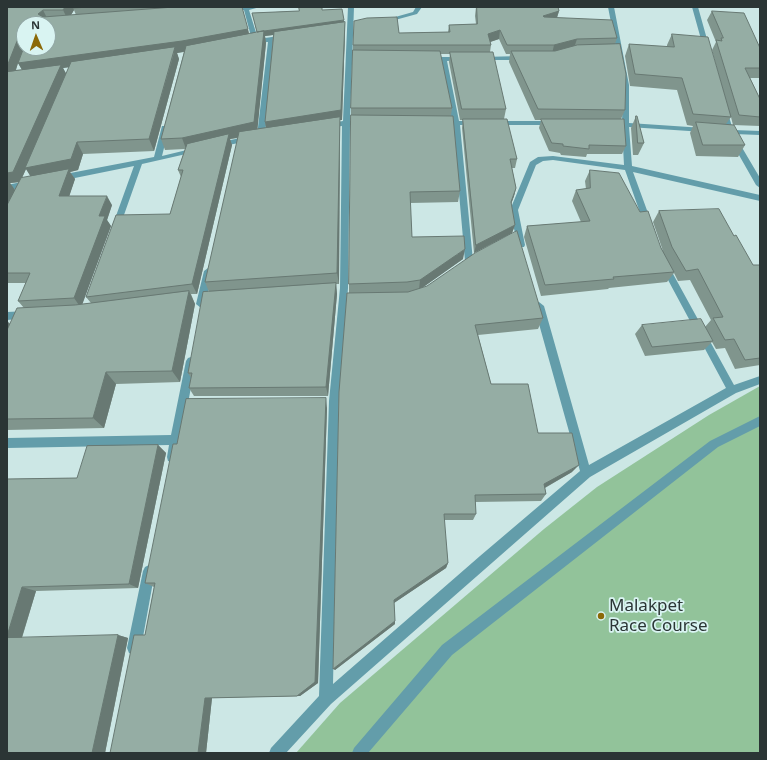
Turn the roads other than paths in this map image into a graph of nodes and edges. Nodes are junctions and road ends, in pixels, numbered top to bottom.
1 (257, 7) edge
2 (351, 7) edge
3 (419, 7) edge
4 (611, 7) edge
5 (695, 7) edge
6 (246, 8) junction
7 (222, 10) edge
8 (378, 22) edge
9 (295, 36) edge
10 (271, 39) junction
11 (256, 41) junction
12 (248, 43) edge
13 (529, 58) edge
14 (420, 59) edge
15 (443, 59) junction
16 (466, 59) edge
17 (474, 59) edge
18 (709, 59) edge
19 (722, 103) edge
20 (167, 122) edge
21 (346, 123) junction
22 (370, 123) edge
23 (432, 123) edge
24 (456, 123) junction
25 (564, 124) edge
26 (602, 124) edge
27 (625, 124) junction
28 (315, 128) edge
29 (730, 133) junction
30 (760, 133) edge
31 (157, 159) junction
32 (139, 163) junction
33 (628, 168) junction
34 (54, 179) edge
35 (39, 182) edge
36 (760, 185) edge
37 (7, 188) edge
38 (760, 198) edge
39 (652, 236) edge
40 (112, 237) edge
41 (523, 250) edge
42 (660, 258) edge
43 (211, 260) edge
44 (469, 261) edge
45 (536, 296) edge
46 (206, 298) junction
47 (189, 299) edge
48 (200, 313) edge
49 (40, 314) edge
50 (7, 316) edge
51 (193, 351) edge
52 (760, 380) edge
53 (732, 390) junction
54 (760, 421) edge
55 (176, 440) junction
56 (7, 443) edge
57 (170, 471) edge
58 (586, 474) junction
59 (152, 557) edge
60 (132, 659) edge
61 (326, 699) junction
62 (276, 753) edge
63 (359, 753) edge

1 - 6 street
2 - 21 street
3 - 8 street
4 - 27 street
5 - 18 street
6 - 7 street
6 - 11 street
9 - 10 street
10 - 11 street
10 - 31 street
11 - 12 street
13 - 17 street
14 - 15 street
15 - 16 street
15 - 24 street
19 - 29 street
20 - 31 street
21 - 22 street
21 - 28 street
21 - 61 street
23 - 24 street
24 - 25 street
24 - 44 street
26 - 27 street
27 - 29 street
27 - 33 street
29 - 30 street
29 - 36 street
31 - 32 street
32 - 34 street
32 - 40 street
33 - 38 street
33 - 39 street
33 - 41 street
35 - 37 street
42 - 53 street
43 - 46 street
45 - 58 street
46 - 47 street
46 - 48 street
49 - 50 street
51 - 55 street
52 - 53 street
53 - 58 street
54 - 63 street
55 - 56 street
55 - 57 street
58 - 61 street
59 - 60 street
61 - 62 street

